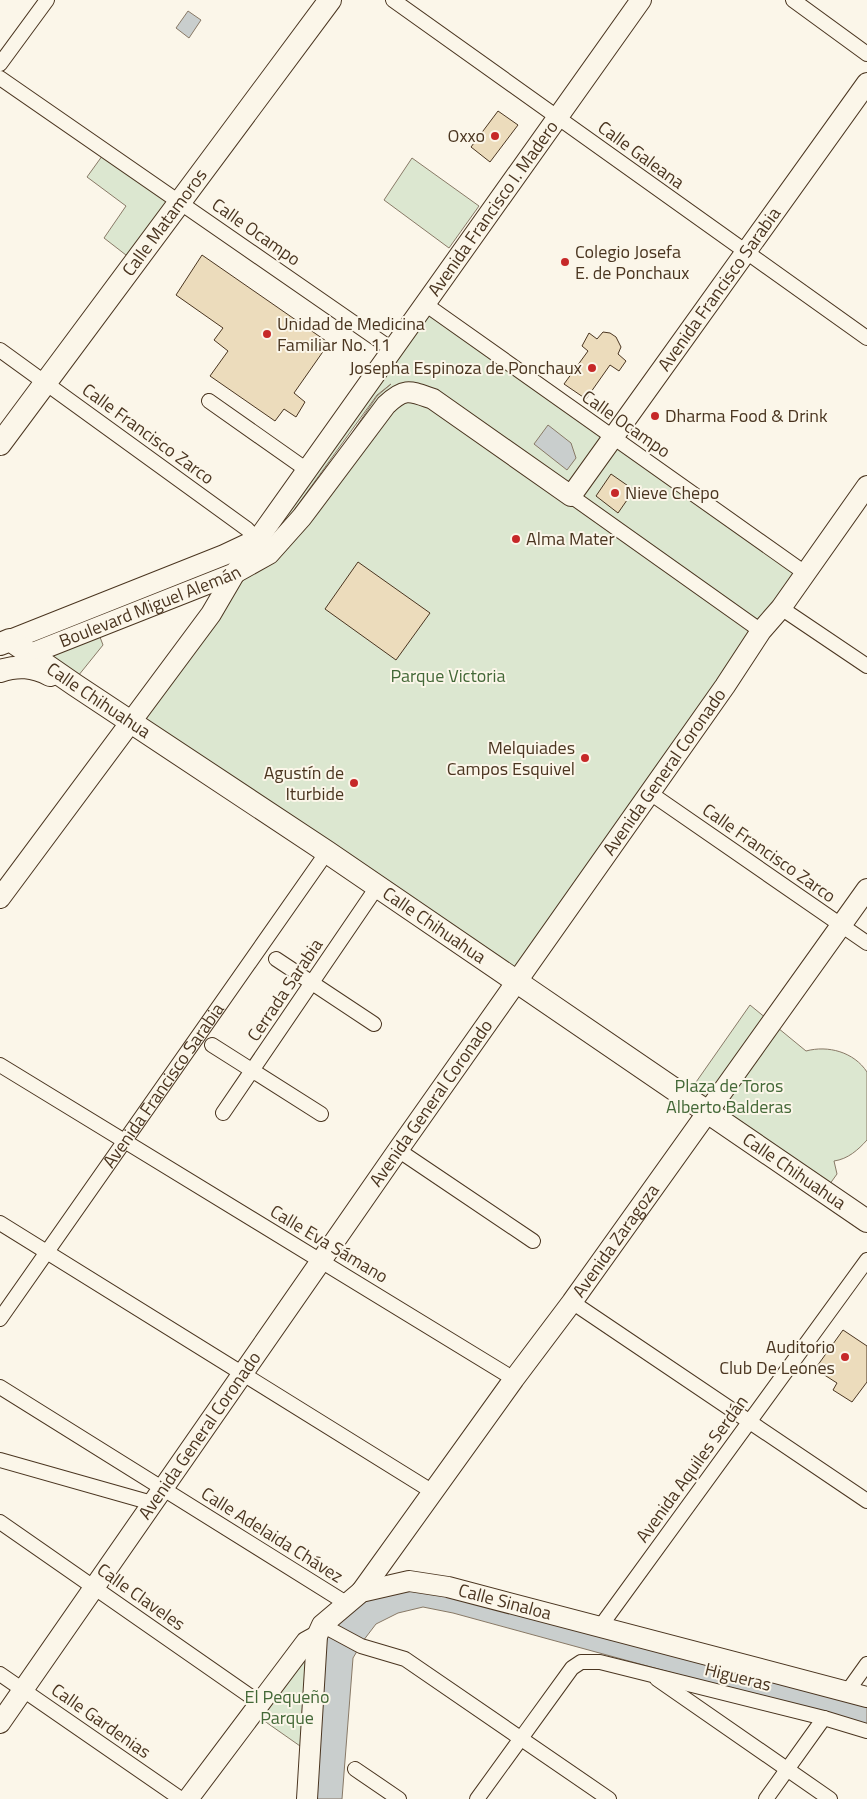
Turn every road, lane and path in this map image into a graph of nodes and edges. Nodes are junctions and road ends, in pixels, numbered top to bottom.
1 (47, 0) edge
2 (330, 0) edge
3 (393, 0) edge
4 (641, 0) edge
5 (793, 0) edge
6 (867, 54) edge
7 (0, 64) edge
8 (0, 78) edge
9 (867, 83) edge
10 (558, 118) junction
11 (180, 202) junction
12 (745, 253) junction
13 (425, 304) junction
14 (867, 338) edge
15 (0, 350) edge
16 (393, 350) junction
17 (46, 384) junction
18 (208, 401) dead end
19 (613, 437) junction
20 (0, 444) edge
21 (307, 470) junction
22 (867, 486) edge
23 (571, 496) junction
24 (263, 547) junction
25 (235, 573) junction
26 (805, 573) junction
27 (781, 608) junction
28 (761, 632) junction
29 (3, 639) edge
30 (30, 654) junction
31 (0, 664) edge
32 (867, 666) edge
33 (0, 671) edge
34 (66, 679) junction
35 (132, 723) junction
36 (650, 793) junction
37 (326, 852) junction
38 (377, 887) junction
39 (867, 889) edge
40 (0, 898) edge
41 (841, 925) junction
42 (867, 943) edge
43 (276, 959) dead end
44 (312, 983) junction
45 (516, 983) junction
46 (374, 1024) dead end
47 (212, 1045) dead end
48 (0, 1065) edge
49 (252, 1071) junction
50 (707, 1111) junction
51 (223, 1113) dead end
52 (321, 1114) dead end
53 (124, 1141) junction
54 (398, 1150) junction
55 (867, 1221) edge
56 (0, 1223) edge
57 (533, 1242) dead end
58 (47, 1252) junction
59 (867, 1260) edge
60 (321, 1261) junction
61 (572, 1302) junction
62 (0, 1319) edge
63 (242, 1374) junction
64 (514, 1379) junction
65 (0, 1387) edge
66 (749, 1422) junction
67 (0, 1460) edge
68 (433, 1492) junction
69 (157, 1496) junction
70 (867, 1502) edge
71 (0, 1522) edge
72 (94, 1587) junction
73 (353, 1597) junction
74 (600, 1627) junction
75 (323, 1630) junction
76 (867, 1664) edge
77 (0, 1674) edge
78 (650, 1674) junction
79 (23, 1690) junction
80 (847, 1692) junction
81 (867, 1697) edge
82 (260, 1703) junction
83 (824, 1718) junction
84 (0, 1723) edge
85 (867, 1731) edge
86 (521, 1739) junction
87 (355, 1769) dead end
88 (787, 1769) junction
89 (181, 1799) edge
90 (188, 1799) edge
91 (307, 1799) edge
92 (399, 1799) edge
93 (477, 1799) edge
94 (609, 1799) edge
95 (766, 1799) edge
96 (830, 1799) edge

1 - 7 street
2 - 11 main road, Calle Matamoros
3 - 10 street, Calle Galeana
4 - 10 street, Avenida Francisco I. Madero
5 - 6 street
8 - 11 street, Calle Ocampo
9 - 12 street, Avenida Francisco Sarabia
10 - 12 street, Calle Galeana
10 - 13 street, Avenida Francisco I. Madero
11 - 16 street, Calle Ocampo
11 - 17 main road, Calle Matamoros
12 - 14 street, Calle Galeana
12 - 19 street, Avenida Francisco Sarabia
13 - 16 street, Avenida Francisco I. Madero
13 - 19 street, Calle Ocampo
15 - 17 street, Calle Francisco Zarco
16 - 21 street, Avenida Francisco I. Madero
17 - 20 main road, Calle Matamoros
17 - 24 street, Calle Francisco Zarco
18 - 21 street
19 - 23 street, Avenida Francisco Sarabia
19 - 26 street, Calle Ocampo
21 - 24 street, Avenida Francisco I. Madero
22 - 26 street, Avenida General Coronado
23 - 24 street
23 - 28 street
24 - 25 street, Boulevard Miguel Alemán
24 - 29 street, Boulevard Miguel Alemán
25 - 30 street, Boulevard Miguel Alemán
25 - 35 street
26 - 27 street, Avenida General Coronado
27 - 28 street, Avenida General Coronado
27 - 32 street
28 - 36 street, Avenida General Coronado
29 - 30 main road, Calle Chihuahua
30 - 31 main road, Boulevard Miguel Alemán
30 - 34 main road, Calle Chihuahua
33 - 34 main road
34 - 35 main road, Calle Chihuahua
35 - 37 main road, Calle Chihuahua
35 - 40 street
36 - 41 street, Calle Francisco Zarco
36 - 45 street, Avenida General Coronado
37 - 38 main road, Calle Chihuahua
37 - 53 street, Avenida Francisco Sarabia
38 - 44 street, Cerrada Sarabia
38 - 45 main road, Calle Chihuahua
39 - 41 street, Avenida Zaragoza
41 - 42 street, Calle Francisco Zarco
41 - 50 street, Avenida Zaragoza
43 - 44 street
44 - 46 street
44 - 49 street, Cerrada Sarabia
45 - 50 main road, Calle Chihuahua
45 - 54 street, Avenida General Coronado
47 - 49 street
48 - 53 street, Calle Eva Sámano
49 - 51 street, Cerrada Sarabia
49 - 52 street
50 - 55 main road, Calle Chihuahua
50 - 61 street, Avenida Zaragoza
53 - 58 street, Avenida Francisco Sarabia
53 - 60 street, Calle Eva Sámano
54 - 57 street
54 - 60 street, Avenida General Coronado
56 - 58 street
58 - 62 street, Avenida Francisco Sarabia
58 - 63 street
59 - 66 street, Avenida Aquiles Serdán
60 - 63 street, Avenida General Coronado
60 - 64 street, Calle Eva Sámano
61 - 64 street, Avenida Zaragoza
61 - 66 street
63 - 68 street
63 - 69 street, Avenida General Coronado
64 - 68 street, Avenida Zaragoza
65 - 69 street, Calle Adelaida Chávez
66 - 70 street
66 - 74 street, Avenida Aquiles Serdán
67 - 69 street
68 - 73 street, Avenida Zaragoza
69 - 72 street, Avenida General Coronado
69 - 73 street, Calle Adelaida Chávez
71 - 72 street, Calle Claveles
72 - 79 street, Avenida General Coronado
72 - 82 street, Calle Claveles
73 - 74 street, Calle Sinaloa
73 - 75 street, Calle Sinaloa
74 - 80 street, Calle Sinaloa
75 - 82 street
75 - 86 street
75 - 91 street
76 - 80 street
77 - 79 street, Calle Gardenias
78 - 83 street, Higueras
78 - 86 street, Higueras
78 - 88 street
79 - 84 street, Avenida General Coronado
79 - 89 street, Calle Gardenias
80 - 81 street, Calle Sinaloa
82 - 90 street
83 - 85 street, Higueras
83 - 88 street
86 - 93 street
86 - 94 street
87 - 92 street
88 - 95 street
88 - 96 street

